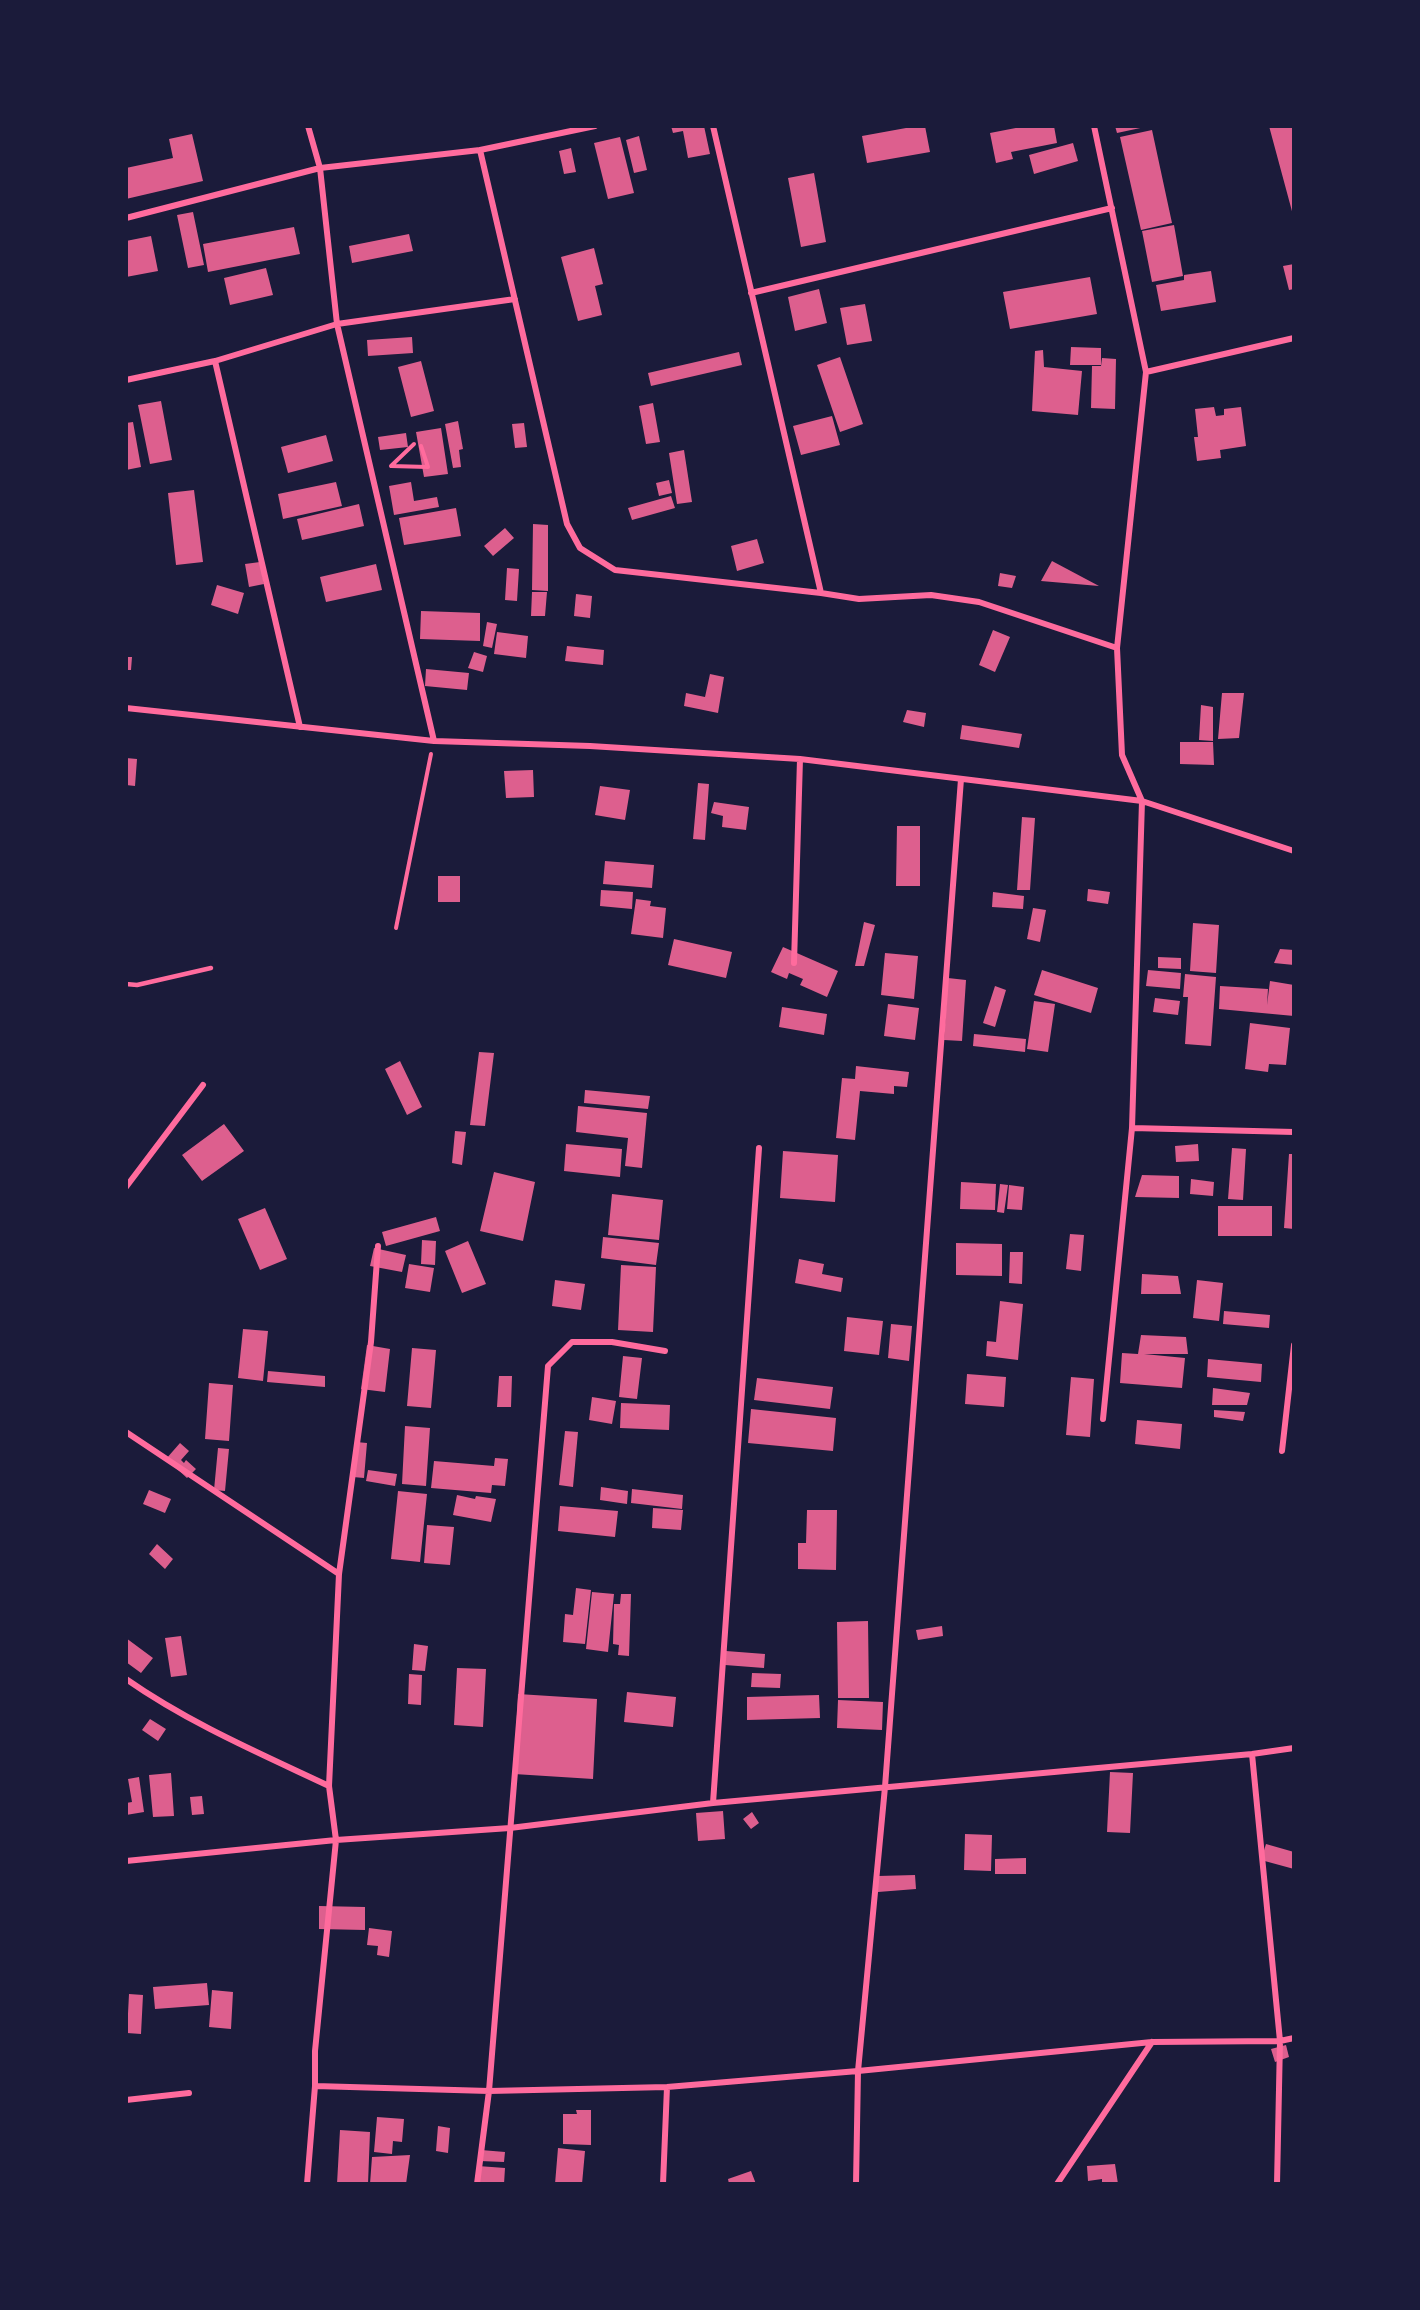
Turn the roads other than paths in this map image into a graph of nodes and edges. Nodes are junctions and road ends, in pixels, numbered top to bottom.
1 (308, 126) edge
2 (556, 126) edge
3 (595, 126) edge
4 (713, 126) edge
5 (1094, 126) edge
6 (558, 134) junction
7 (480, 150) junction
8 (320, 168) junction
9 (1112, 208) junction
10 (126, 218) edge
11 (751, 293) junction
12 (515, 299) junction
13 (337, 324) junction
14 (1294, 338) edge
15 (215, 361) junction
16 (1146, 372) junction
17 (126, 380) edge
18 (821, 593) junction
19 (1117, 648) junction
20 (126, 708) edge
21 (300, 727) junction
22 (434, 741) junction
23 (800, 759) junction
24 (962, 779) junction
25 (1142, 801) junction
26 (1294, 851) edge
27 (794, 963) dead end
28 (211, 968) dead end
29 (126, 984) edge
30 (203, 1085) dead end
31 (1132, 1128) junction
32 (1294, 1132) edge
33 (759, 1148) dead end
34 (126, 1187) edge
35 (378, 1246) dead end
36 (1294, 1345) edge
37 (665, 1351) dead end
38 (1103, 1419) dead end
39 (126, 1432) edge
40 (1282, 1451) dead end
41 (339, 1574) junction
42 (126, 1678) edge
43 (1294, 1748) edge
44 (1252, 1754) junction
45 (329, 1786) junction
46 (885, 1786) junction
47 (713, 1803) junction
48 (510, 1828) junction
49 (336, 1840) junction
50 (126, 1861) edge
51 (1294, 2038) edge
52 (1280, 2041) junction
53 (1152, 2042) junction
54 (858, 2072) junction
55 (315, 2086) junction
56 (667, 2087) junction
57 (489, 2091) junction
58 (189, 2093) dead end
59 (126, 2100) edge
60 (307, 2184) edge
61 (477, 2184) edge
62 (663, 2184) edge
63 (856, 2184) edge
64 (1057, 2184) edge
65 (1277, 2184) edge

1 - 8 street
2 - 6 street
3 - 6 street
4 - 11 street
5 - 9 street
6 - 7 street
7 - 8 street
7 - 12 street
8 - 10 street
8 - 13 street
9 - 11 street
9 - 16 street
11 - 18 street
12 - 13 street
12 - 18 street
13 - 15 street
13 - 22 street
14 - 16 street
15 - 17 street
15 - 21 street
16 - 19 street
18 - 19 street
19 - 25 street
20 - 21 street
21 - 22 street
22 - 23 street
23 - 24 street
23 - 27 street
24 - 25 street
24 - 46 street
25 - 26 street
25 - 31 street
28 - 29 lane
30 - 34 street
31 - 32 street
31 - 38 street
33 - 47 street
35 - 41 street
36 - 40 street
37 - 48 street
39 - 41 street
41 - 45 street
42 - 45 street
43 - 44 street
44 - 46 street
44 - 52 street
45 - 49 street
46 - 47 street
46 - 54 street
47 - 48 street
48 - 49 street
48 - 57 street
49 - 50 street
49 - 55 street
51 - 52 street
52 - 53 street
52 - 65 street
53 - 54 street
53 - 64 street
54 - 56 street
54 - 63 street
55 - 57 street
55 - 60 street
56 - 57 street
56 - 62 street
57 - 61 street
58 - 59 street

